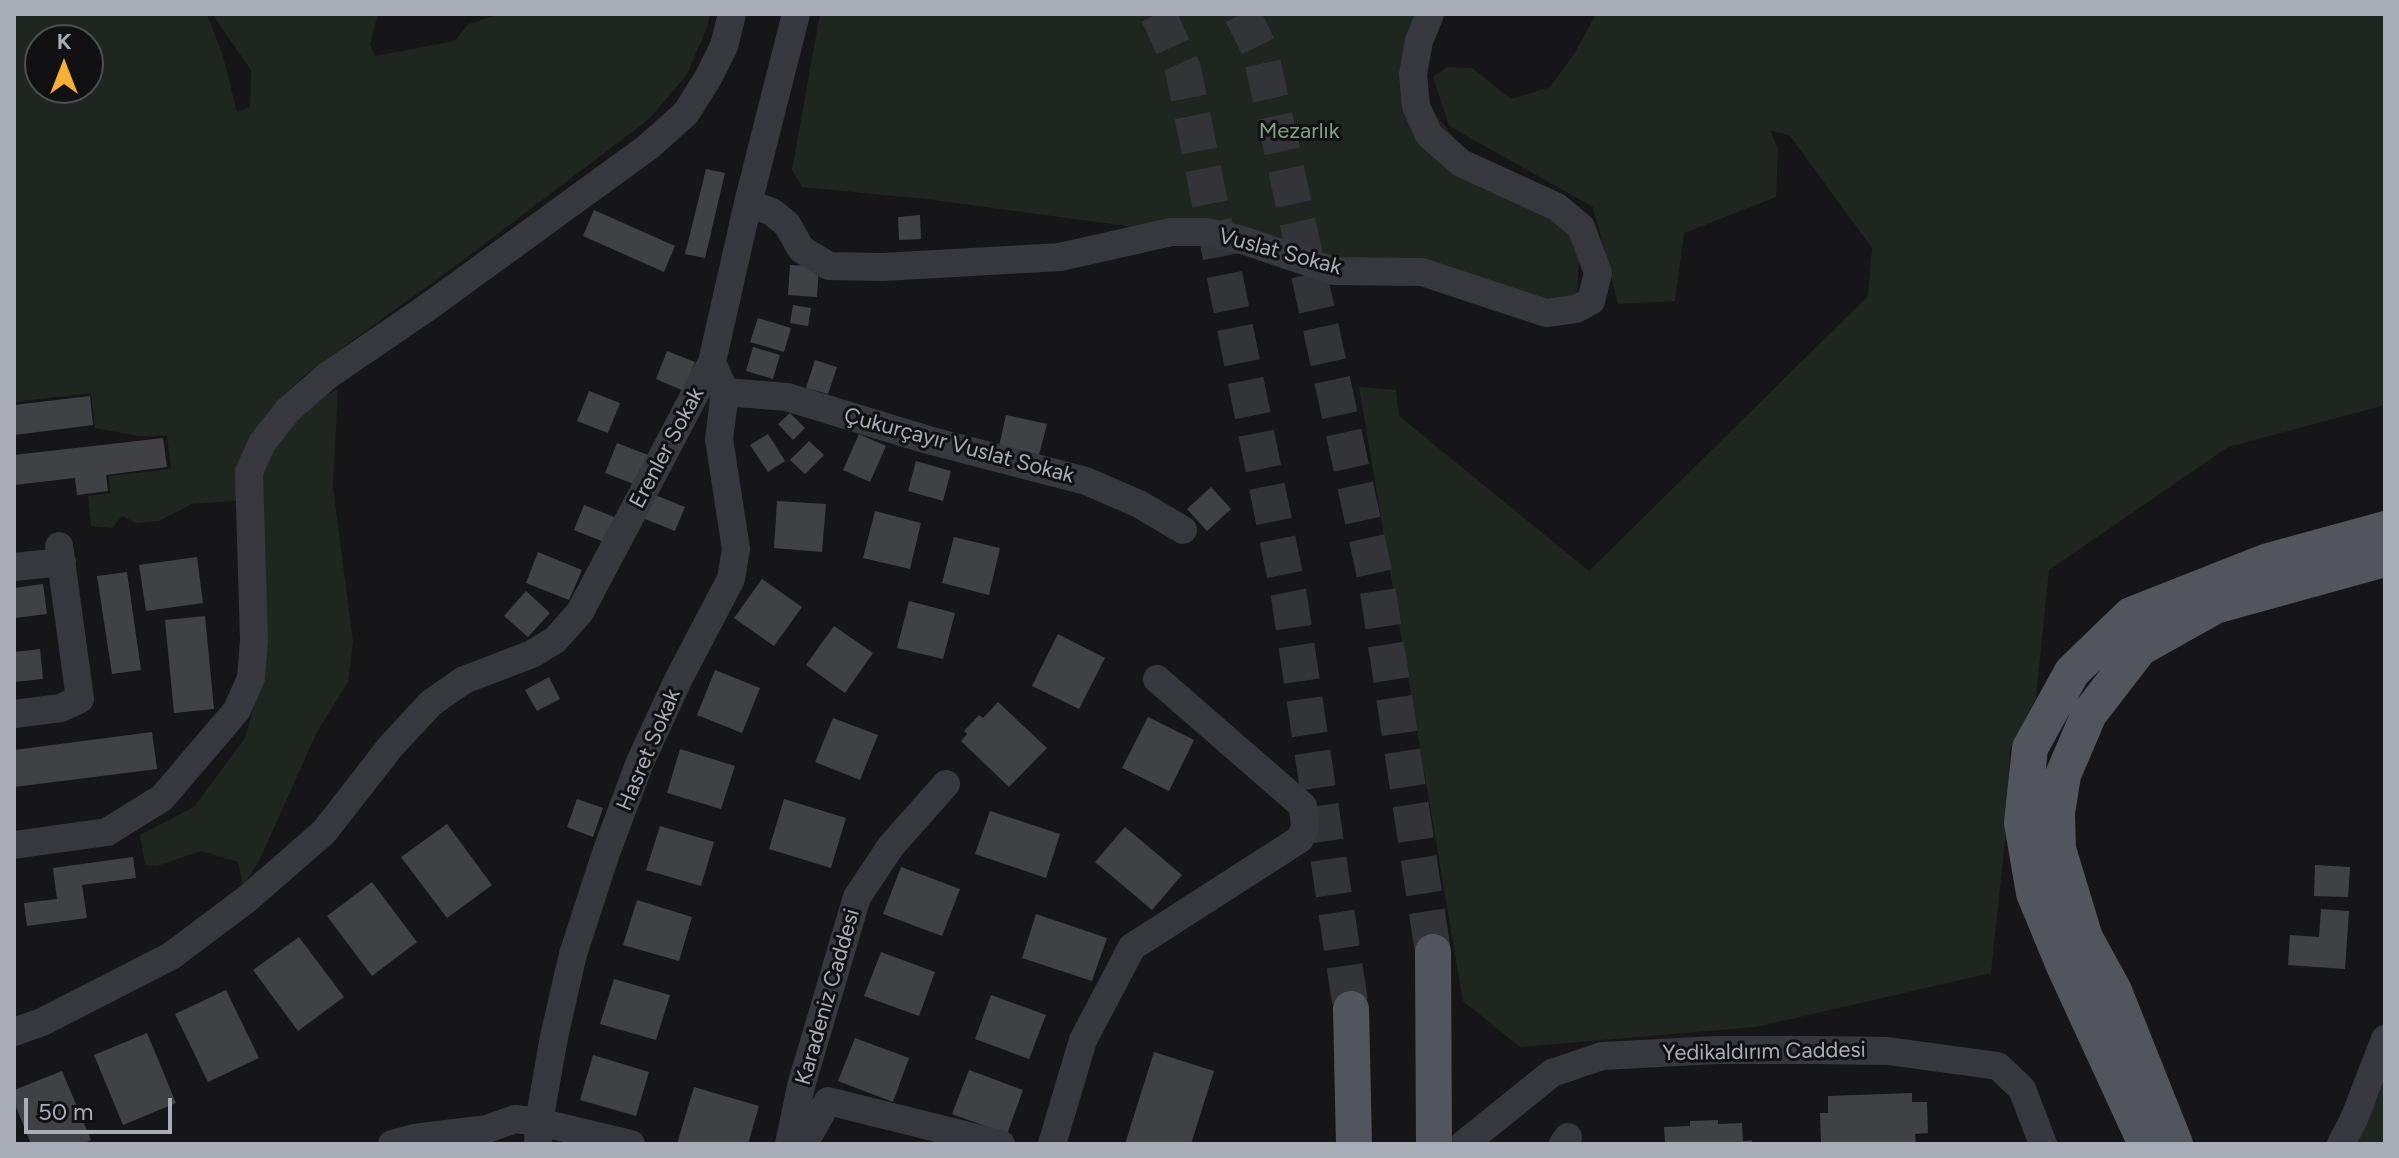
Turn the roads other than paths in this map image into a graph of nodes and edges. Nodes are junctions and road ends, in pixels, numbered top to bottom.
1 (732, 14) edge
2 (796, 14) edge
3 (1430, 14) edge
4 (748, 203) junction
5 (712, 362) junction
6 (725, 392) junction
7 (2385, 529) edge
8 (1183, 530) dead end
9 (2385, 559) edge
10 (14, 567) edge
11 (1157, 679) dead end
12 (14, 714) edge
13 (946, 784) dead end
14 (14, 845) edge
15 (1433, 952) tunnel mouth
16 (1351, 1009) tunnel mouth
17 (14, 1032) edge
18 (2385, 1039) edge
19 (538, 1133) edge
20 (392, 1144) edge
21 (631, 1144) edge
22 (789, 1144) edge
23 (804, 1144) edge
24 (1001, 1144) edge
25 (1052, 1144) edge
26 (1354, 1144) edge
27 (1434, 1144) edge
28 (1464, 1144) edge
29 (2043, 1144) edge
30 (2146, 1144) edge
31 (2175, 1144) edge
32 (2341, 1144) edge

1 - 14 street
2 - 4 street, Erenler Sokak
3 - 4 street, Vuslat Sokak
4 - 5 street, Erenler Sokak
5 - 6 street
5 - 17 street, Erenler Sokak
6 - 8 street, Çukurçayır Vuslat Sokak
6 - 19 street, Hasret Sokak
7 - 30 main road
9 - 31 main road
10 - 12 street
11 - 25 street
13 - 22 street, Karadeniz Caddesi
15 - 27 main road
16 - 26 main road
18 - 32 street
19 - 20 street
19 - 21 street
23 - 24 street
28 - 29 street, Yedikaldırım Caddesi

